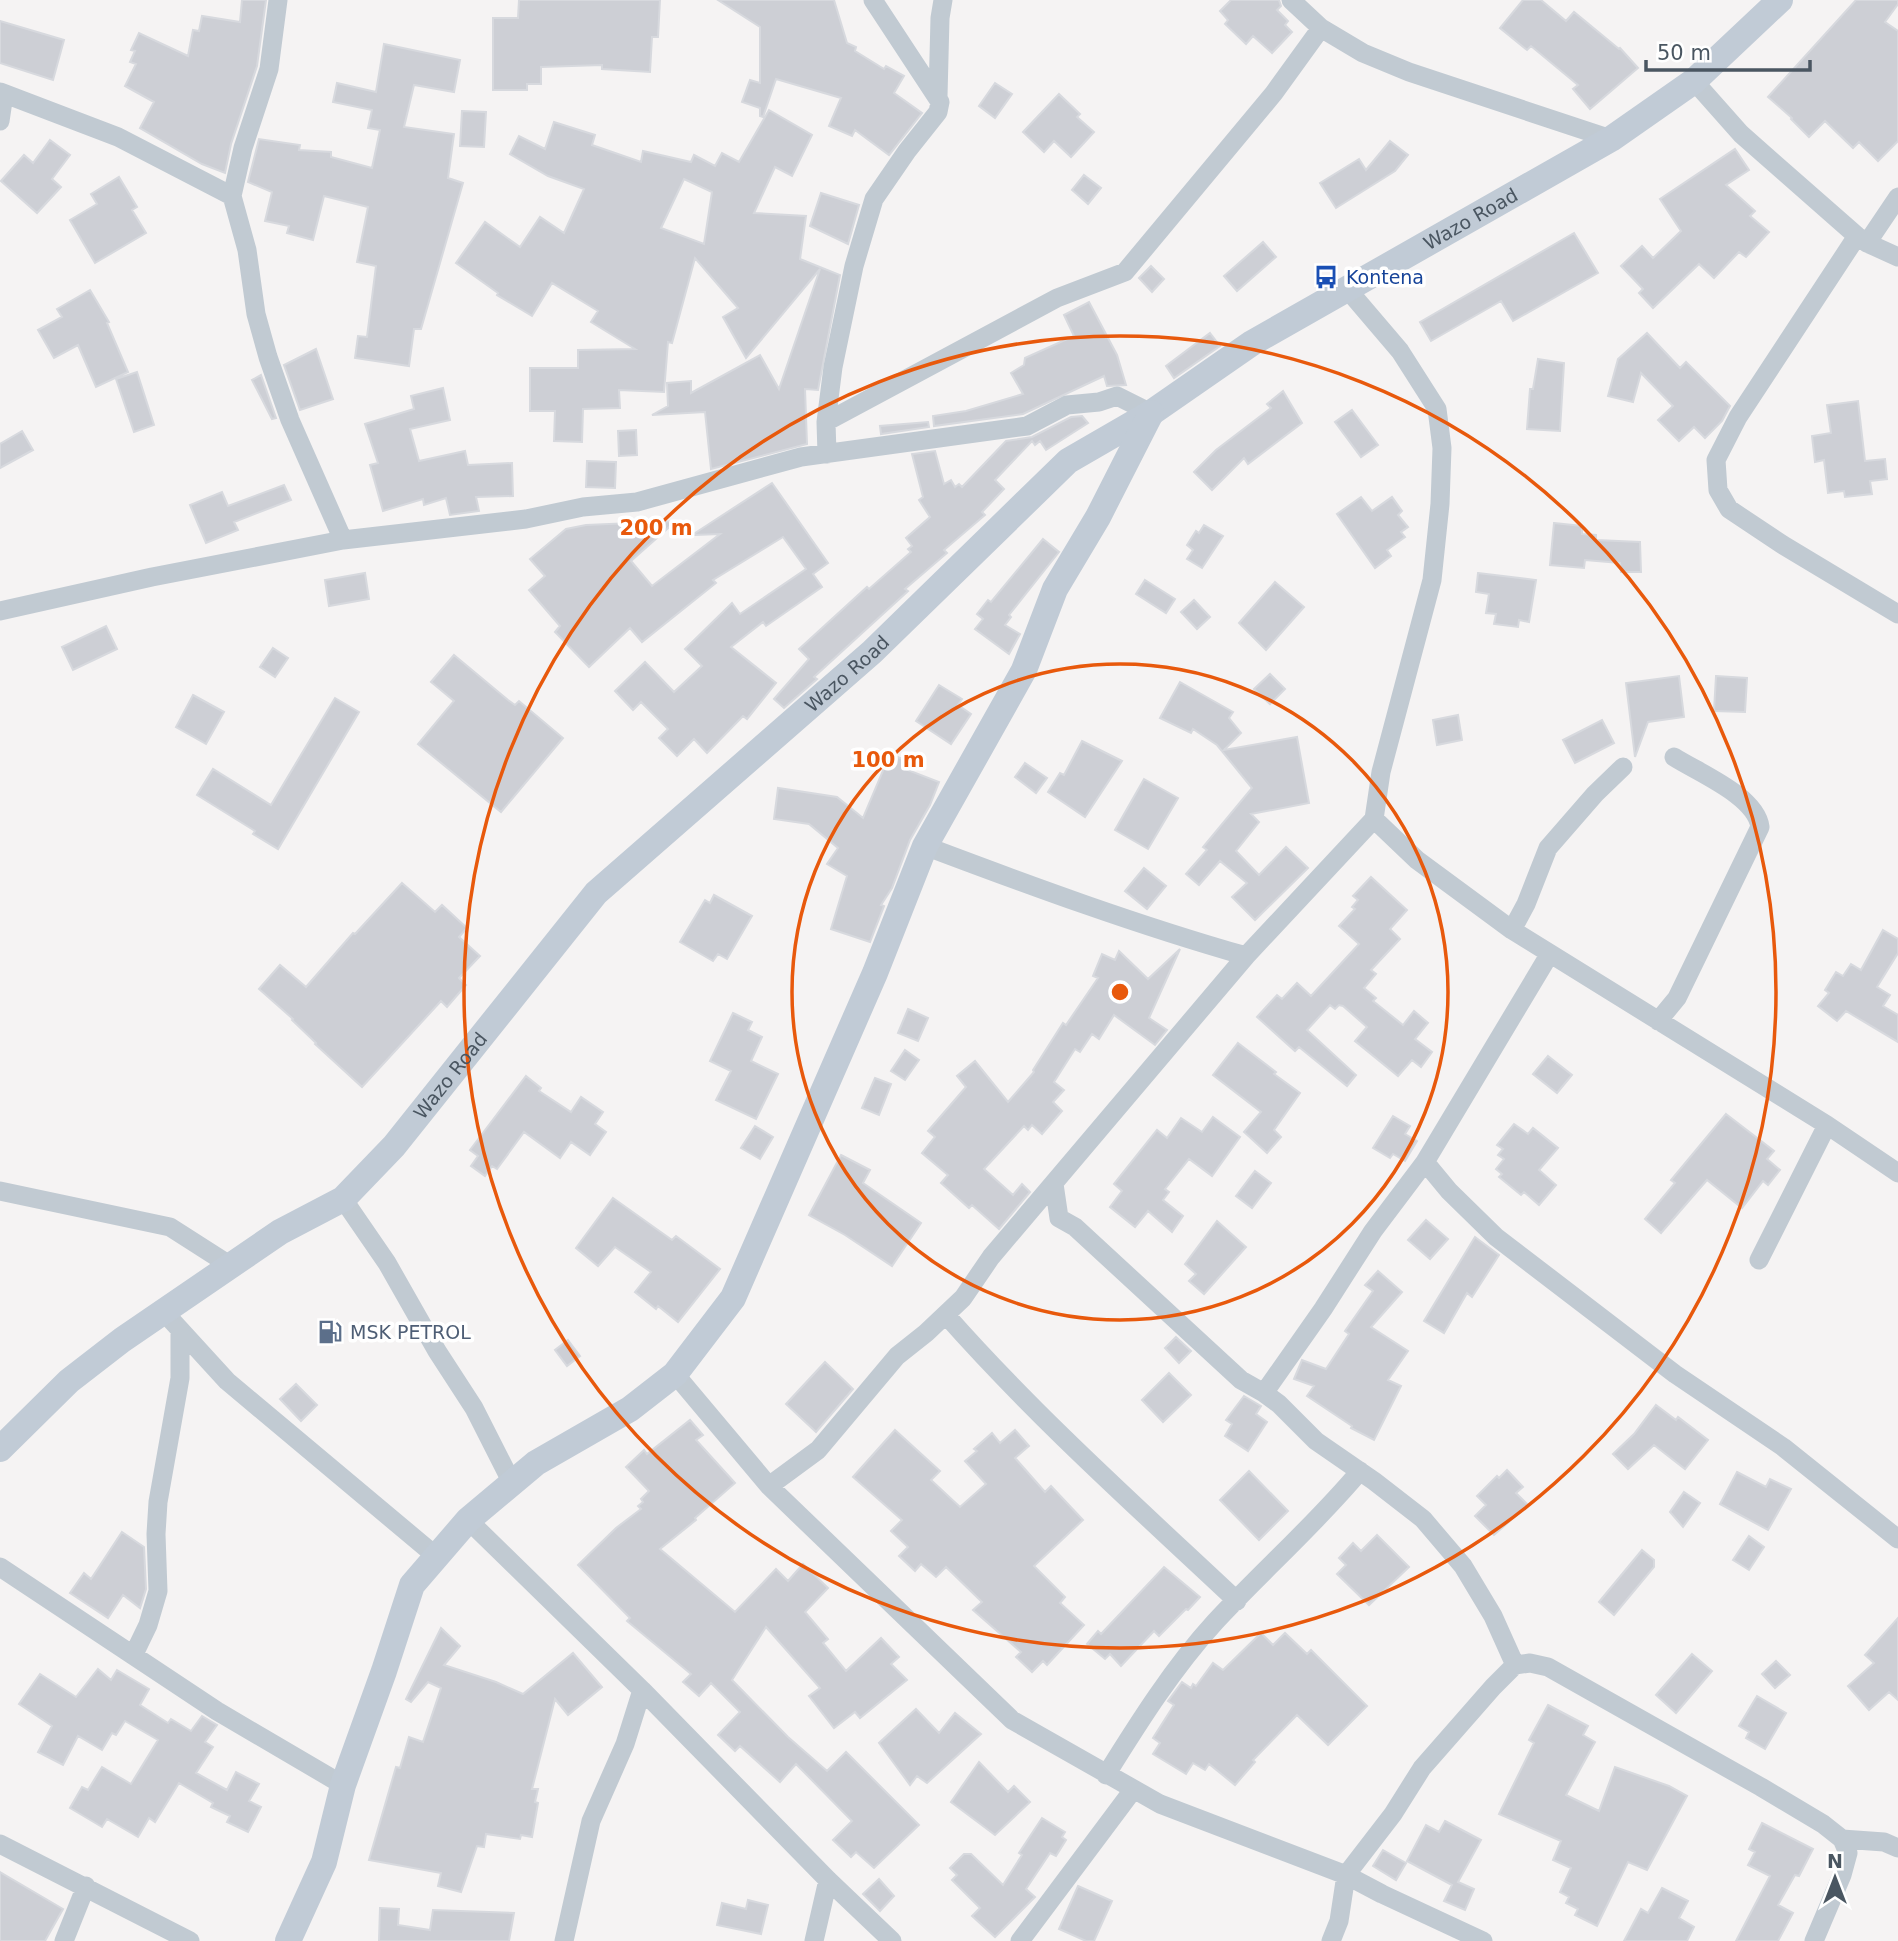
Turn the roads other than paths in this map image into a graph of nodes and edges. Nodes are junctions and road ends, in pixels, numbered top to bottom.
1 (278, 0) edge
2 (873, 0) edge
3 (943, 0) edge
4 (1291, 0) edge
5 (1767, 4) edge
6 (1321, 28) junction
7 (1694, 81) junction
8 (2, 93) edge
9 (938, 96) junction
10 (0, 121) edge
11 (1611, 139) junction
12 (232, 197) junction
13 (1898, 197) edge
14 (1862, 239) junction
15 (1898, 257) edge
16 (1348, 290) junction
17 (1151, 413) junction
18 (826, 422) junction
19 (827, 454) junction
20 (343, 540) junction
21 (0, 611) edge
22 (1898, 614) edge
23 (1674, 757) dead end
24 (1623, 767) dead end
25 (1374, 820) junction
26 (925, 846) junction
27 (1512, 930) junction
28 (1549, 955) junction
29 (1246, 956) junction
30 (1658, 1021) junction
31 (1827, 1125) junction
32 (1424, 1162) junction
33 (1898, 1173) edge
34 (1054, 1184) junction
35 (0, 1191) edge
36 (344, 1199) junction
37 (1759, 1260) dead end
38 (231, 1266) junction
39 (946, 1315) junction
40 (172, 1321) junction
41 (675, 1374) junction
42 (1264, 1393) junction
43 (0, 1449) edge
44 (1360, 1471) junction
45 (512, 1483) junction
46 (769, 1486) junction
47 (468, 1520) junction
48 (1898, 1539) edge
49 (437, 1557) junction
50 (0, 1567) edge
51 (1237, 1601) junction
52 (134, 1654) junction
53 (1515, 1665) junction
54 (642, 1690) junction
55 (1106, 1775) junction
56 (343, 1785) junction
57 (1133, 1790) junction
58 (1842, 1839) junction
59 (0, 1844) edge
60 (1898, 1848) edge
61 (1346, 1875) junction
62 (828, 1880) junction
63 (86, 1886) junction
64 (64, 1941) edge
65 (190, 1941) edge
66 (288, 1941) edge
67 (564, 1941) edge
68 (814, 1941) edge
69 (892, 1941) edge
70 (1020, 1941) edge
71 (1331, 1941) edge
72 (1483, 1941) edge
73 (1814, 1941) edge

1 - 12 street
2 - 9 street
3 - 9 street
4 - 6 street
5 - 7 main road, Wazo Road
6 - 11 street
6 - 18 street
7 - 11 main road, Wazo Road
7 - 14 street
8 - 10 street
8 - 12 street
9 - 18 street
11 - 16 main road, Wazo Road
12 - 20 street
13 - 14 street
14 - 15 street
14 - 22 street
16 - 17 main road, Wazo Road
16 - 25 street
17 - 19 street
17 - 26 main road
17 - 36 main road, Wazo Road
18 - 19 street
19 - 20 street
20 - 21 street
23 - 30 street
24 - 27 street
25 - 27 street
25 - 29 street
26 - 29 street
26 - 41 main road
27 - 28 street
28 - 30 street
28 - 32 street
29 - 34 street
30 - 31 street
31 - 33 street
31 - 37 street
32 - 42 street
32 - 48 street
34 - 39 street
34 - 42 street
35 - 38 street
36 - 38 main road, Wazo Road
36 - 45 street
38 - 40 main road, Wazo Road
39 - 46 street
39 - 51 street
40 - 43 main road, Wazo Road
40 - 49 street
40 - 52 street
41 - 45 main road
41 - 46 street
42 - 44 street
44 - 51 street
44 - 53 street
45 - 47 main road
46 - 55 street
47 - 49 main road
47 - 54 street
49 - 56 main road
50 - 52 street
51 - 55 street
52 - 56 street
53 - 58 street
53 - 61 street
54 - 62 street
54 - 67 street
55 - 57 street
56 - 66 main road
57 - 61 street
57 - 70 street
58 - 60 street
58 - 73 street
59 - 63 street
61 - 71 street
61 - 72 street
62 - 68 street
62 - 69 street
63 - 64 street
63 - 65 street

